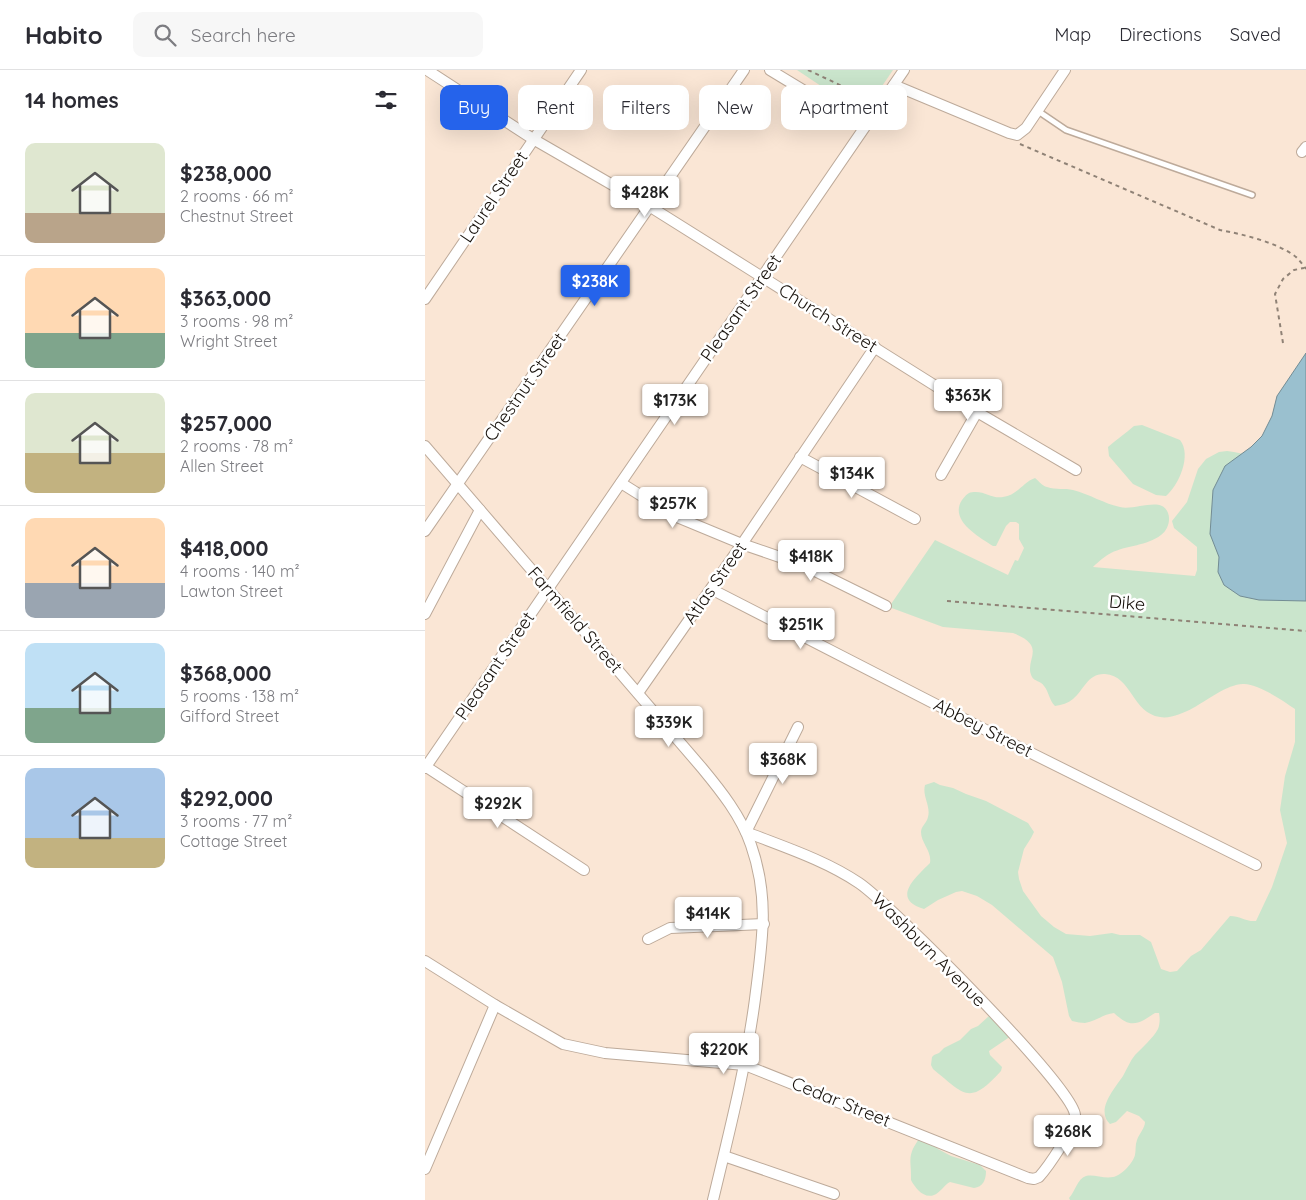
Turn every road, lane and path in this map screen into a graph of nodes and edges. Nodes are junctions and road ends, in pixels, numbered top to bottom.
1 (427, 70) edge
2 (581, 70) edge
3 (744, 70) edge
4 (770, 70) edge
5 (807, 70) edge
6 (904, 70) edge
7 (1065, 70) edge
8 (795, 85) edge
9 (839, 85) edge
10 (894, 85) edge
11 (907, 94) edge
12 (1038, 111) junction
13 (862, 130) edge
14 (533, 139) junction
15 (1014, 142) dead end
16 (1252, 195) dead end
17 (649, 206) junction
18 (1305, 269) edge
19 (763, 277) junction
20 (425, 300) edge
21 (1283, 343) dead end
22 (875, 347) junction
23 (977, 412) junction
24 (425, 446) edge
25 (801, 457) junction
26 (1076, 470) dead end
27 (941, 475) dead end
28 (457, 483) junction
29 (621, 483) junction
30 (480, 510) junction
31 (915, 519) dead end
32 (425, 531) edge
33 (742, 544) junction
34 (547, 588) junction
35 (711, 589) junction
36 (947, 601) dead end
37 (886, 606) dead end
38 (425, 614) edge
39 (1306, 631) edge
40 (638, 693) junction
41 (798, 727) dead end
42 (425, 767) edge
43 (746, 832) junction
44 (1256, 866) dead end
45 (584, 870) dead end
46 (764, 924) junction
47 (648, 939) dead end
48 (425, 961) edge
49 (495, 1005) junction
50 (745, 1064) junction
51 (723, 1156) junction
52 (425, 1169) edge
53 (1034, 1179) joint
54 (834, 1194) dead end
55 (713, 1200) edge

1 - 14 street, Church Street
2 - 14 street, Laurel Street
3 - 17 street, Chestnut Street
4 - 8 street
5 - 9 path
6 - 10 street, Pleasant Street
7 - 12 street
11 - 12 street
12 - 16 lane
13 - 19 street, Pleasant Street
14 - 17 street, Church Street
14 - 20 street, Laurel Street
15 - 18 path
17 - 19 street, Church Street
17 - 28 street, Chestnut Street
18 - 21 path
19 - 22 street, Church Street
19 - 29 street, Pleasant Street
22 - 23 street, Church Street
22 - 25 street, Atlas Street
23 - 26 street, Church Street
23 - 27 street
24 - 28 street, Farmfield Street
25 - 31 street
25 - 33 street, Atlas Street
28 - 30 street, Farmfield Street
28 - 32 street, Chestnut Street
29 - 33 street
29 - 34 street, Pleasant Street
30 - 34 street, Farmfield Street
30 - 38 street
33 - 35 street, Atlas Street
33 - 37 street
34 - 40 street, Farmfield Street
34 - 42 street, Pleasant Street
35 - 40 street, Atlas Street
35 - 44 street, Abbey Street
36 - 39 path, Dike
40 - 43 street, Farmfield Street
41 - 43 street
42 - 45 street
43 - 46 street, Farmfield Street
43 - 53 street, Washburn Avenue
46 - 47 street
46 - 50 street, Farmfield Street
48 - 49 street, Cedar Street
49 - 50 street, Cedar Street
49 - 52 street
50 - 51 street, Farmfield Street
50 - 53 street, Cedar Street
51 - 54 street
51 - 55 street, Farmfield Street

